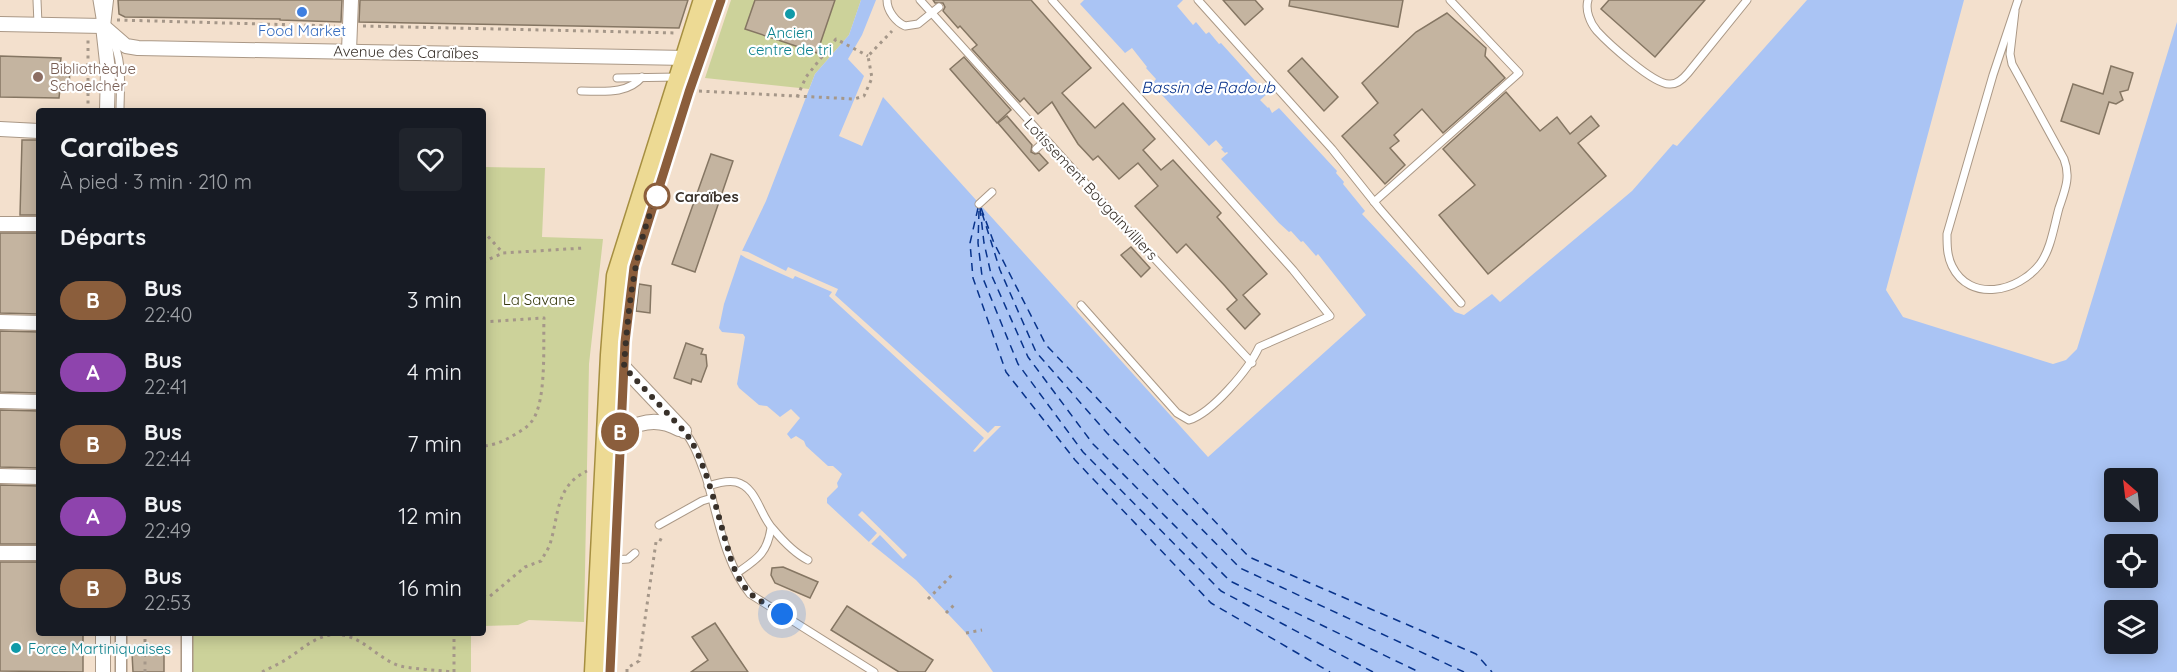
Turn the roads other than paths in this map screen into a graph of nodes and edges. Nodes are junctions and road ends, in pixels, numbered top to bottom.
1 (37, 0) edge
2 (97, 0) edge
3 (351, 0) edge
4 (705, 0) edge
5 (721, 0) edge
6 (887, 0) edge
7 (920, 0) edge
8 (1052, 0) edge
9 (1198, 0) edge
10 (1450, 0) edge
11 (1588, 0) edge
12 (1747, 0) edge
13 (2018, 0) edge
14 (111, 5) edge
15 (939, 7) dead end
16 (2015, 11) junction
17 (930, 14) junction
18 (0, 24) edge
19 (38, 24) junction
20 (103, 26) junction
21 (116, 51) junction
22 (349, 51) junction
23 (688, 75) junction
24 (642, 77) junction
25 (616, 78) dead end
26 (581, 91) dead end
27 (107, 108) edge
28 (120, 108) edge
29 (0, 129) edge
30 (36, 131) edge
31 (1046, 140) junction
32 (1036, 150) dead end
33 (992, 192) dead end
34 (1374, 202) junction
35 (979, 204) dead end
36 (0, 224) edge
37 (36, 224) edge
38 (1461, 303) dead end
39 (1081, 305) dead end
40 (0, 322) edge
41 (36, 323) edge
42 (618, 361) junction
43 (1252, 363) junction
44 (0, 401) edge
45 (36, 402) edge
46 (684, 431) junction
47 (620, 435) junction
48 (602, 460) junction
49 (0, 476) edge
50 (36, 477) edge
51 (708, 486) junction
52 (712, 498) junction
53 (659, 525) dead end
54 (771, 528) junction
55 (0, 553) edge
56 (635, 553) dead end
57 (36, 554) edge
58 (614, 560) junction
59 (808, 560) dead end
60 (737, 573) junction
61 (103, 636) edge
62 (117, 636) edge
63 (121, 636) edge
64 (187, 636) edge
65 (601, 669) edge
66 (103, 672) edge
67 (119, 672) edge
68 (187, 672) edge
69 (874, 672) edge

1 - 19 lane
2 - 20 lane
3 - 22 street
4 - 23 main road
5 - 42 lane
6 - 17 lane
7 - 17 lane, Lotissement Bougainvilliers
8 - 43 lane
9 - 34 lane
10 - 34 lane
11 - 12 lane
13 - 16 lane
14 - 20 street
15 - 17 lane
16 - 16 lane
17 - 31 lane, Lotissement Bougainvilliers
18 - 19 street
19 - 20 street
20 - 21 street
20 - 21 street
21 - 22 street, Avenue des Caraïbes
21 - 27 street
21 - 28 lane
22 - 23 street, Avenue des Caraïbes
23 - 24 lane
23 - 42 main road
24 - 25 lane
24 - 26 lane
29 - 30 street
31 - 32 lane
31 - 43 lane, Lotissement Bougainvilliers
33 - 35 lane
34 - 38 lane
36 - 37 street
39 - 43 lane
40 - 41 street
42 - 46 street
42 - 47 lane
42 - 48 main road
44 - 45 street
46 - 47 street
46 - 51 lane
47 - 48 street
47 - 58 lane
48 - 65 main road
49 - 50 street
51 - 52 lane
51 - 54 lane
52 - 53 lane
52 - 60 lane
54 - 59 lane
54 - 60 lane
55 - 57 street
56 - 58 lane
58 - 65 lane
60 - 69 lane
61 - 66 street
62 - 67 lane
63 - 67 street
64 - 68 street

